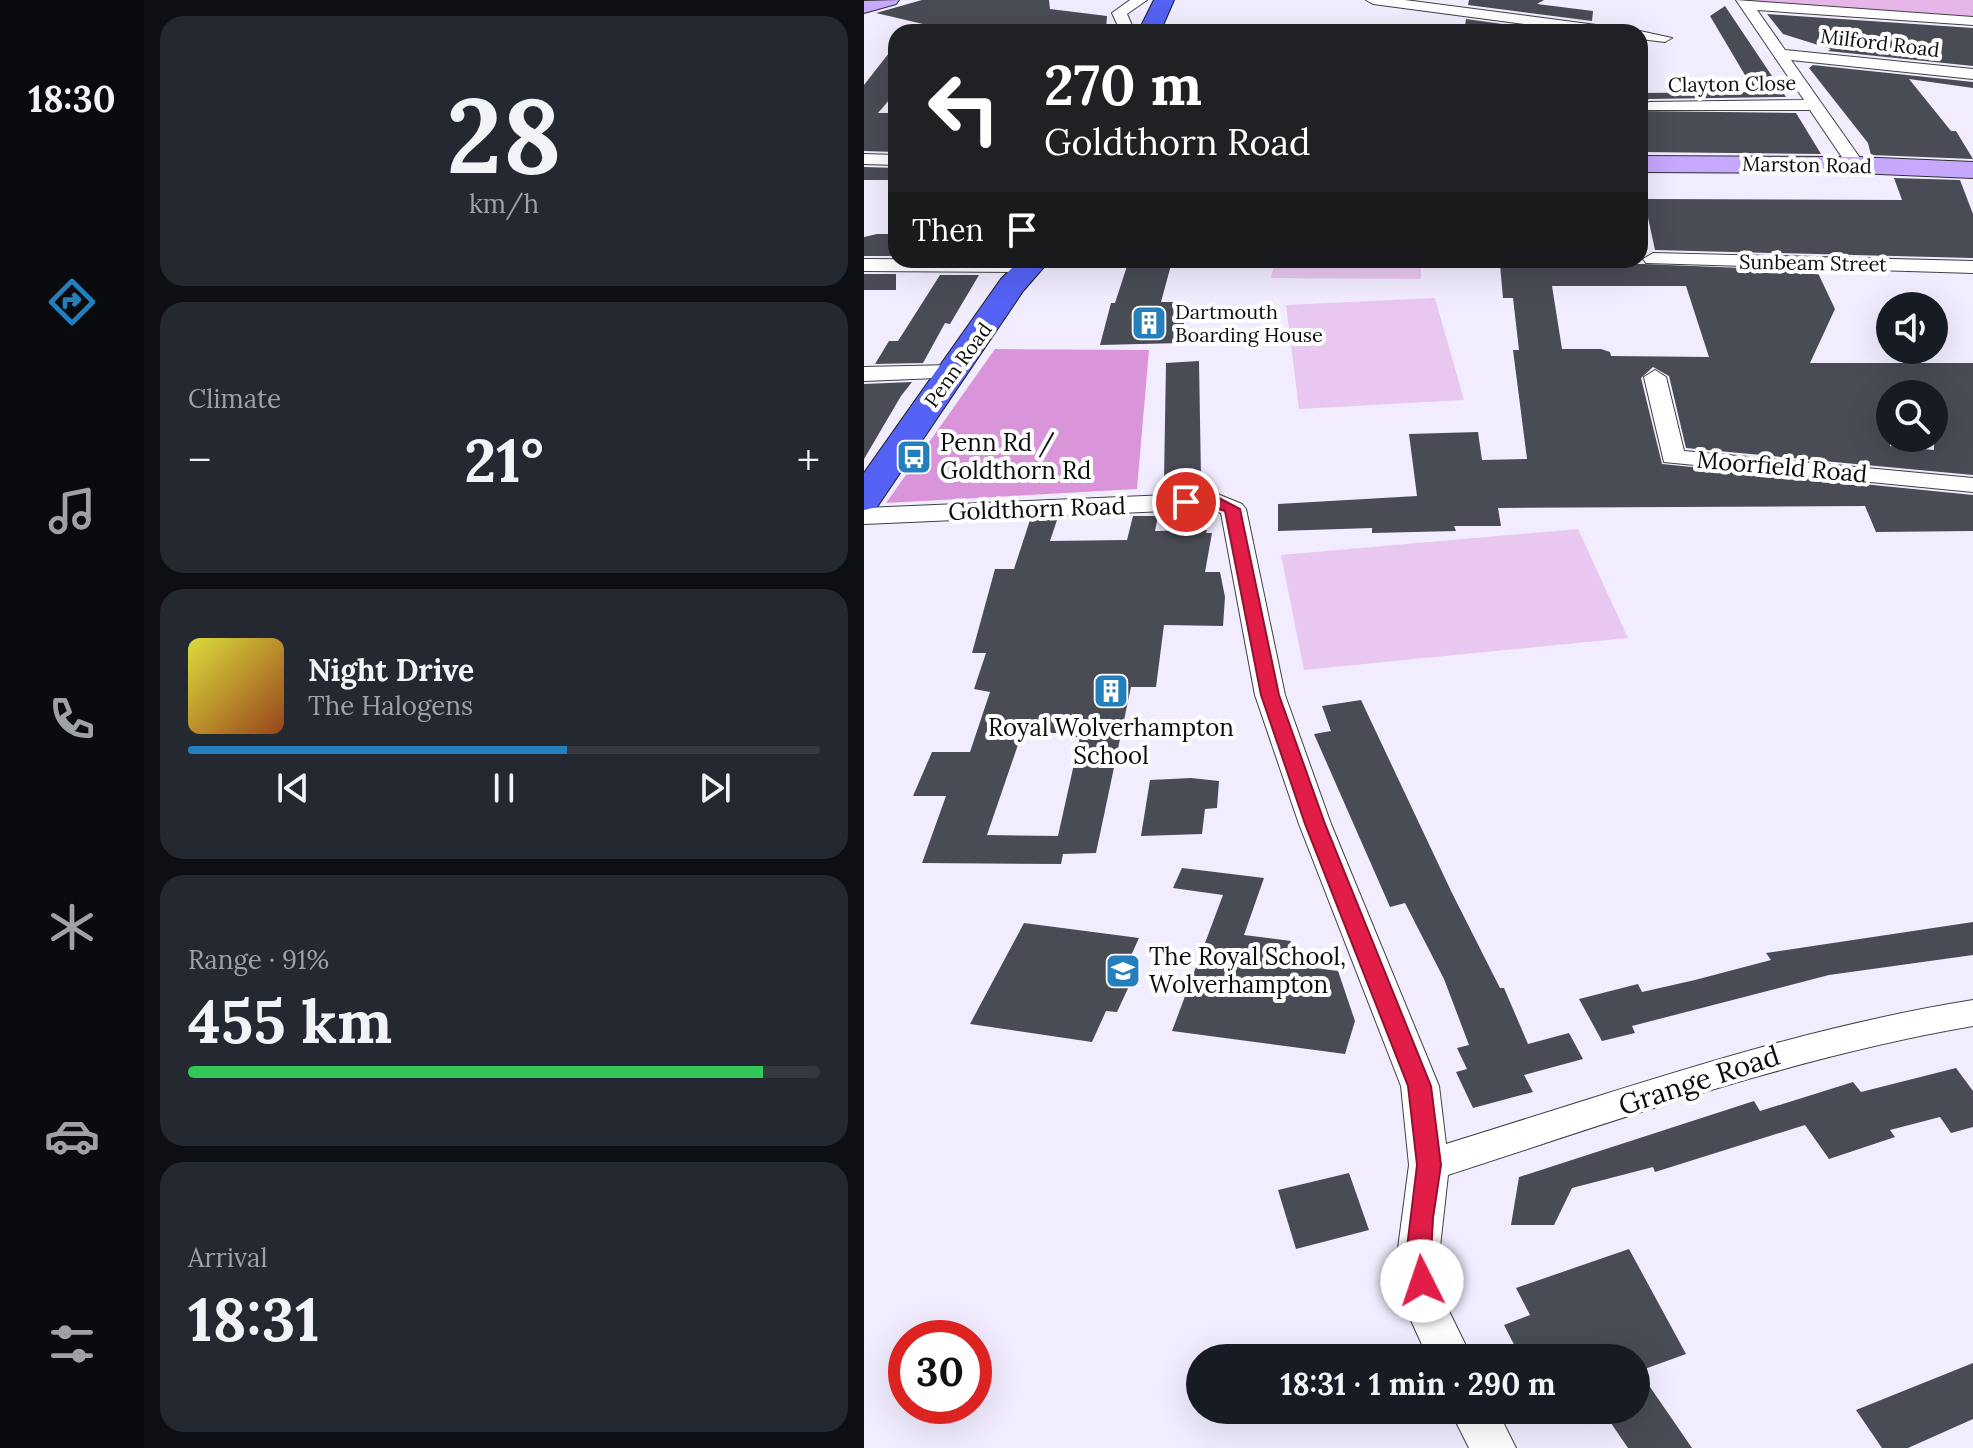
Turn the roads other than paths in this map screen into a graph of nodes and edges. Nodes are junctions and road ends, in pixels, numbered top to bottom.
1 (889, 0) edge
2 (1140, 0) edge
3 (1164, 0) edge
4 (1373, 0) edge
5 (1744, 3) edge
6 (864, 7) edge
7 (1973, 21) edge
8 (1124, 24) edge
9 (1153, 24) edge
10 (1558, 24) edge
11 (1648, 36) edge
12 (1665, 38) dead end
13 (1781, 55) junction
14 (1973, 74) edge
15 (1816, 105) junction
16 (1649, 107) dead end
17 (1648, 164) edge
18 (1856, 165) junction
19 (1973, 170) edge
20 (1653, 259) dead end
21 (864, 265) edge
22 (888, 265) edge
23 (1973, 267) edge
24 (1029, 268) edge
25 (1054, 268) edge
26 (998, 310) junction
27 (953, 372) junction
28 (864, 374) edge
29 (1655, 377) dead end
30 (1973, 485) edge
31 (864, 499) edge
32 (864, 516) edge
33 (1973, 1013) edge
34 (1429, 1165) junction
35 (1443, 1344) edge
36 (1480, 1424) edge
37 (1493, 1448) edge

1 - 6 street
2 - 8 street
3 - 9 highway
4 - 10 street
5 - 7 street
5 - 13 street
11 - 12 street
13 - 14 street, Milford Road
13 - 15 street
15 - 16 street, Clayton Close
15 - 18 street
17 - 18 street, Marston Road
18 - 19 street, Marston Road
20 - 23 street, Sunbeam Street
21 - 22 street
24 - 26 highway, Penn Road
25 - 26 highway, Penn Road
26 - 27 highway, Penn Road
27 - 28 street
27 - 31 highway, Penn Road
29 - 30 street, Moorfield Road
32 - 34 street, Goldthorn Road
33 - 34 street, Grange Road
34 - 35 street, Goldthorn Road
36 - 37 street

